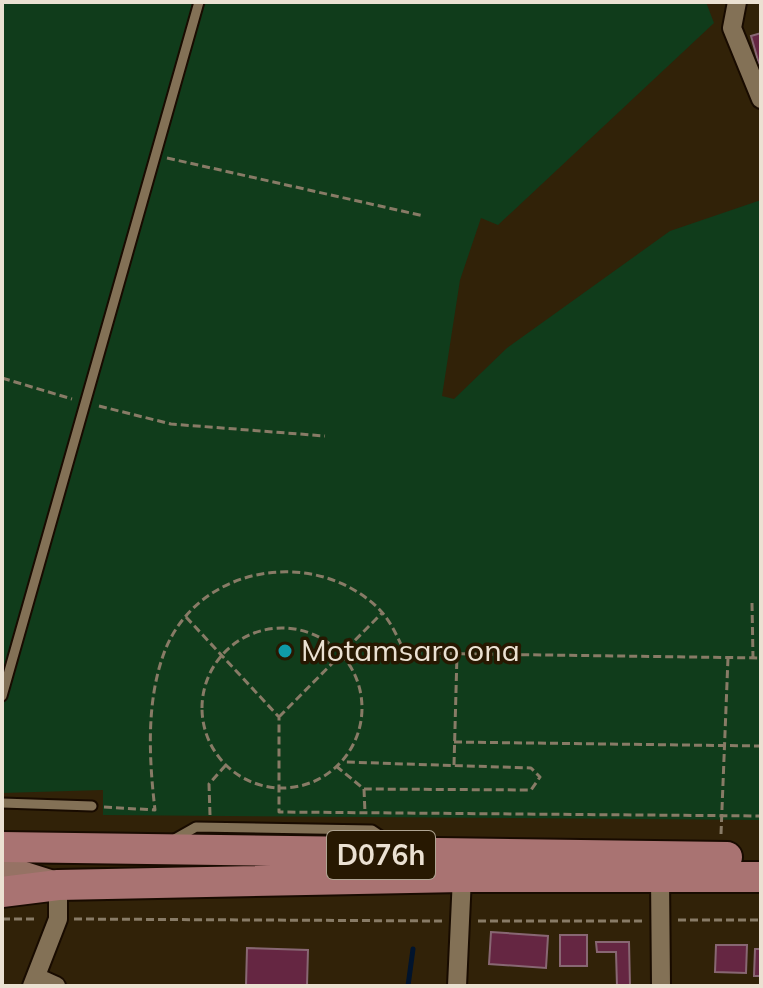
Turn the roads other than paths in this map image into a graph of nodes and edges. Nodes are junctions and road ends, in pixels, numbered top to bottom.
1 (199, 2) edge
2 (737, 2) edge
3 (761, 99) edge
4 (2, 659) edge
5 (13, 662) junction
6 (2, 696) edge
7 (2, 803) edge
8 (92, 806) road end
9 (2, 847) edge
10 (153, 852) junction
11 (410, 855) junction
12 (761, 857) edge
13 (2, 868) edge
14 (462, 877) junction
15 (660, 877) junction
16 (761, 877) edge
17 (58, 885) junction
18 (2, 892) edge
19 (34, 981) edge
20 (56, 986) edge
21 (457, 986) edge
22 (661, 986) edge

1 - 5 lane
2 - 3 street
4 - 5 lane
5 - 6 lane
7 - 8 lane
9 - 10 main road, D076h
10 - 11 main road, D076h
10 - 11 lane
11 - 12 main road, D076h
13 - 17 main road, D076h
14 - 15 main road, D076h
14 - 17 main road, D076h
14 - 21 street
15 - 16 main road, D076h
15 - 22 street
17 - 18 main road
17 - 19 street
19 - 20 street

